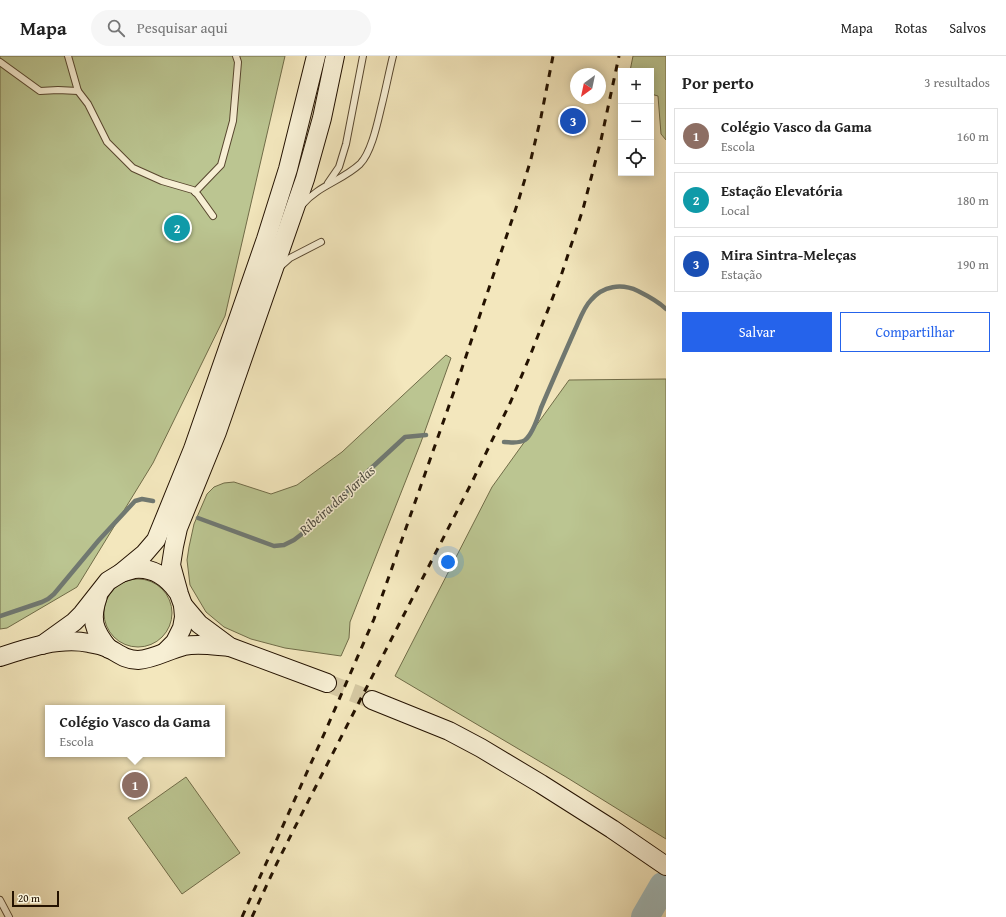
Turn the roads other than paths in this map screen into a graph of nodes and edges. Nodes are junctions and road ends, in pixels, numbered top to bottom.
1 (68, 56) edge
2 (236, 56) edge
3 (316, 56) edge
4 (336, 56) edge
5 (363, 56) edge
6 (393, 56) edge
7 (0, 62) edge
8 (78, 91) junction
9 (327, 185) junction
10 (195, 192) junction
11 (213, 216) dead end
12 (291, 217) junction
13 (321, 242) dead end
14 (272, 273) junction
15 (121, 573) junction
16 (99, 593) junction
17 (181, 599) junction
18 (42, 645) junction
19 (230, 647) junction
20 (109, 649) junction
21 (165, 652) junction
22 (0, 657) edge
23 (327, 683) tunnel mouth
24 (372, 700) tunnel mouth
25 (666, 866) edge
26 (0, 900) edge
27 (9, 917) edge

1 - 8 lane
2 - 10 lane
3 - 15 main road
4 - 12 main road
5 - 9 lane
6 - 9 lane
7 - 8 lane
8 - 10 lane
9 - 12 lane
10 - 11 lane
12 - 14 main road
13 - 14 lane
14 - 17 main road
15 - 16 main road
15 - 17 main road
16 - 18 main road
16 - 20 main road
17 - 19 main road
17 - 21 main road
18 - 20 main road
18 - 22 main road
19 - 21 main road
19 - 23 main road
20 - 21 main road
24 - 25 main road
26 - 27 lane

